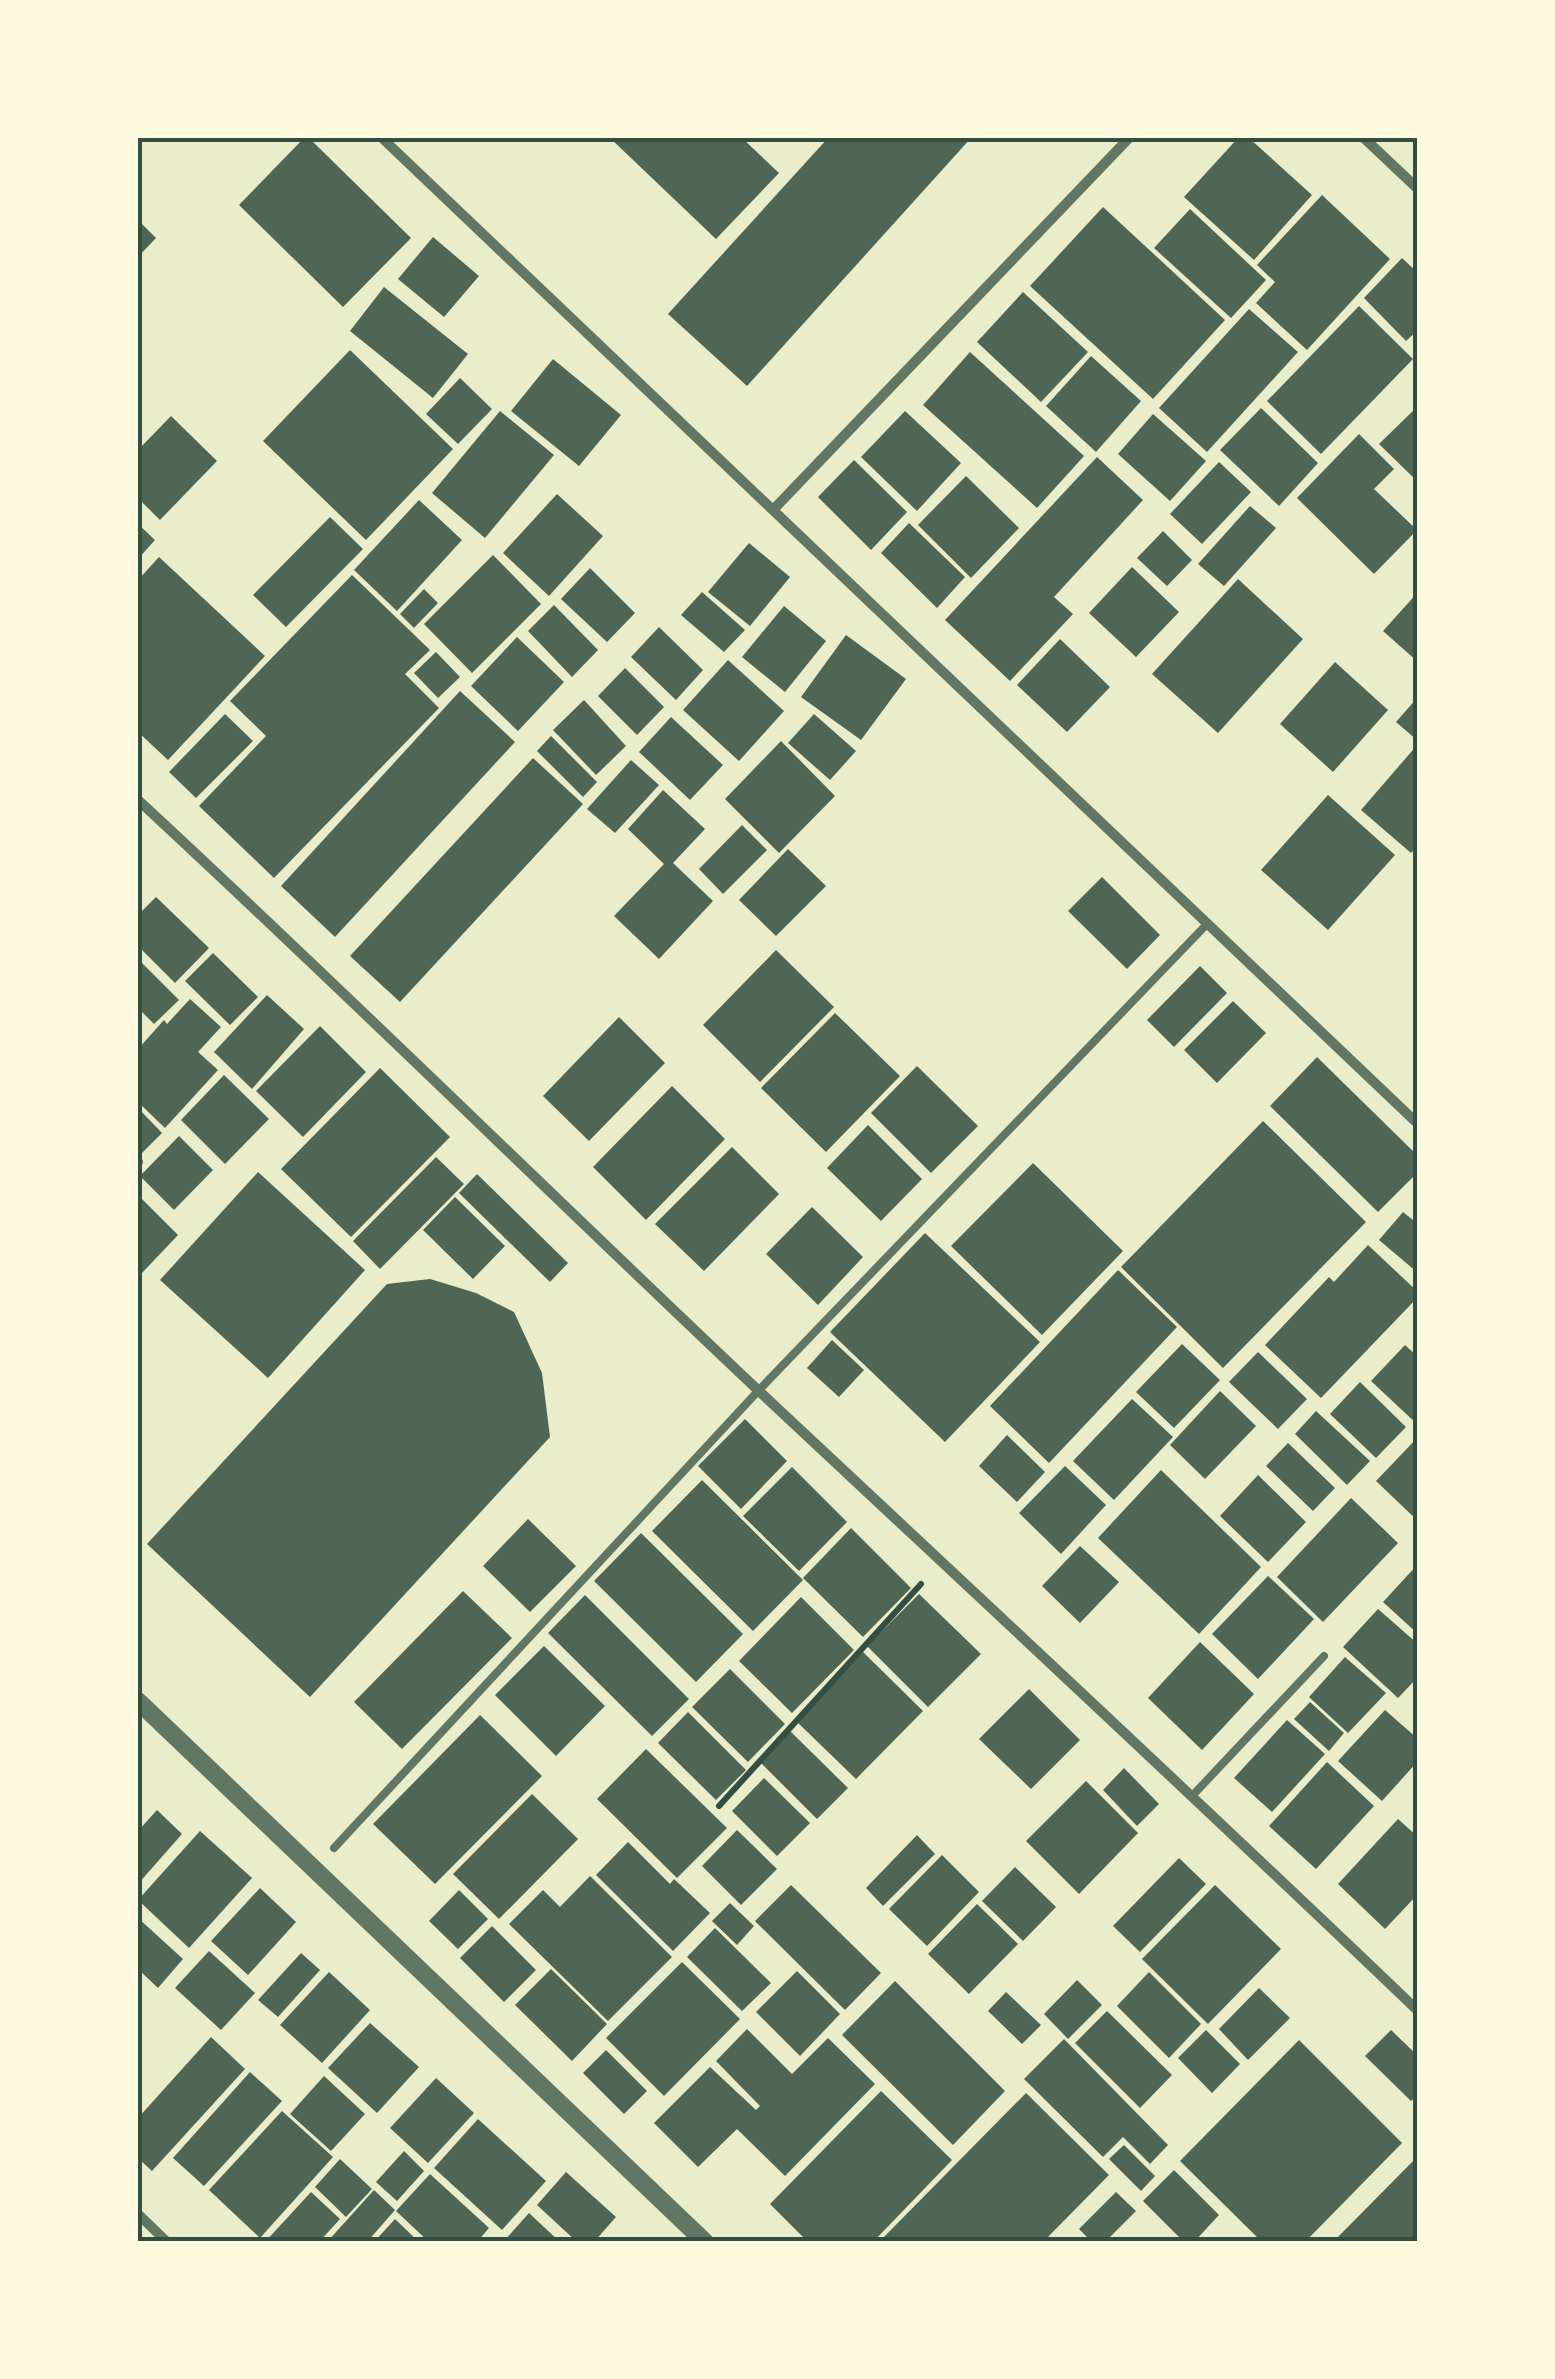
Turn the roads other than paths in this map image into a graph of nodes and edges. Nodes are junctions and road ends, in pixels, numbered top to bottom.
1 (382, 138) edge
2 (1129, 138) edge
3 (1364, 138) edge
4 (1418, 189) edge
5 (773, 510) junction
6 (138, 800) edge
7 (1207, 924) junction
8 (1418, 1124) edge
9 (759, 1390) junction
10 (1324, 1656) dead end
11 (138, 1701) edge
12 (1193, 1796) junction
13 (334, 1848) dead end
14 (1418, 2011) edge
15 (138, 2214) edge
16 (167, 2242) edge
17 (705, 2242) edge

1 - 5 street
2 - 5 street
3 - 4 street
5 - 7 street
6 - 9 street
7 - 8 street
7 - 9 lane
9 - 12 street
9 - 13 lane
10 - 12 lane
11 - 17 street
12 - 14 street
15 - 16 street

